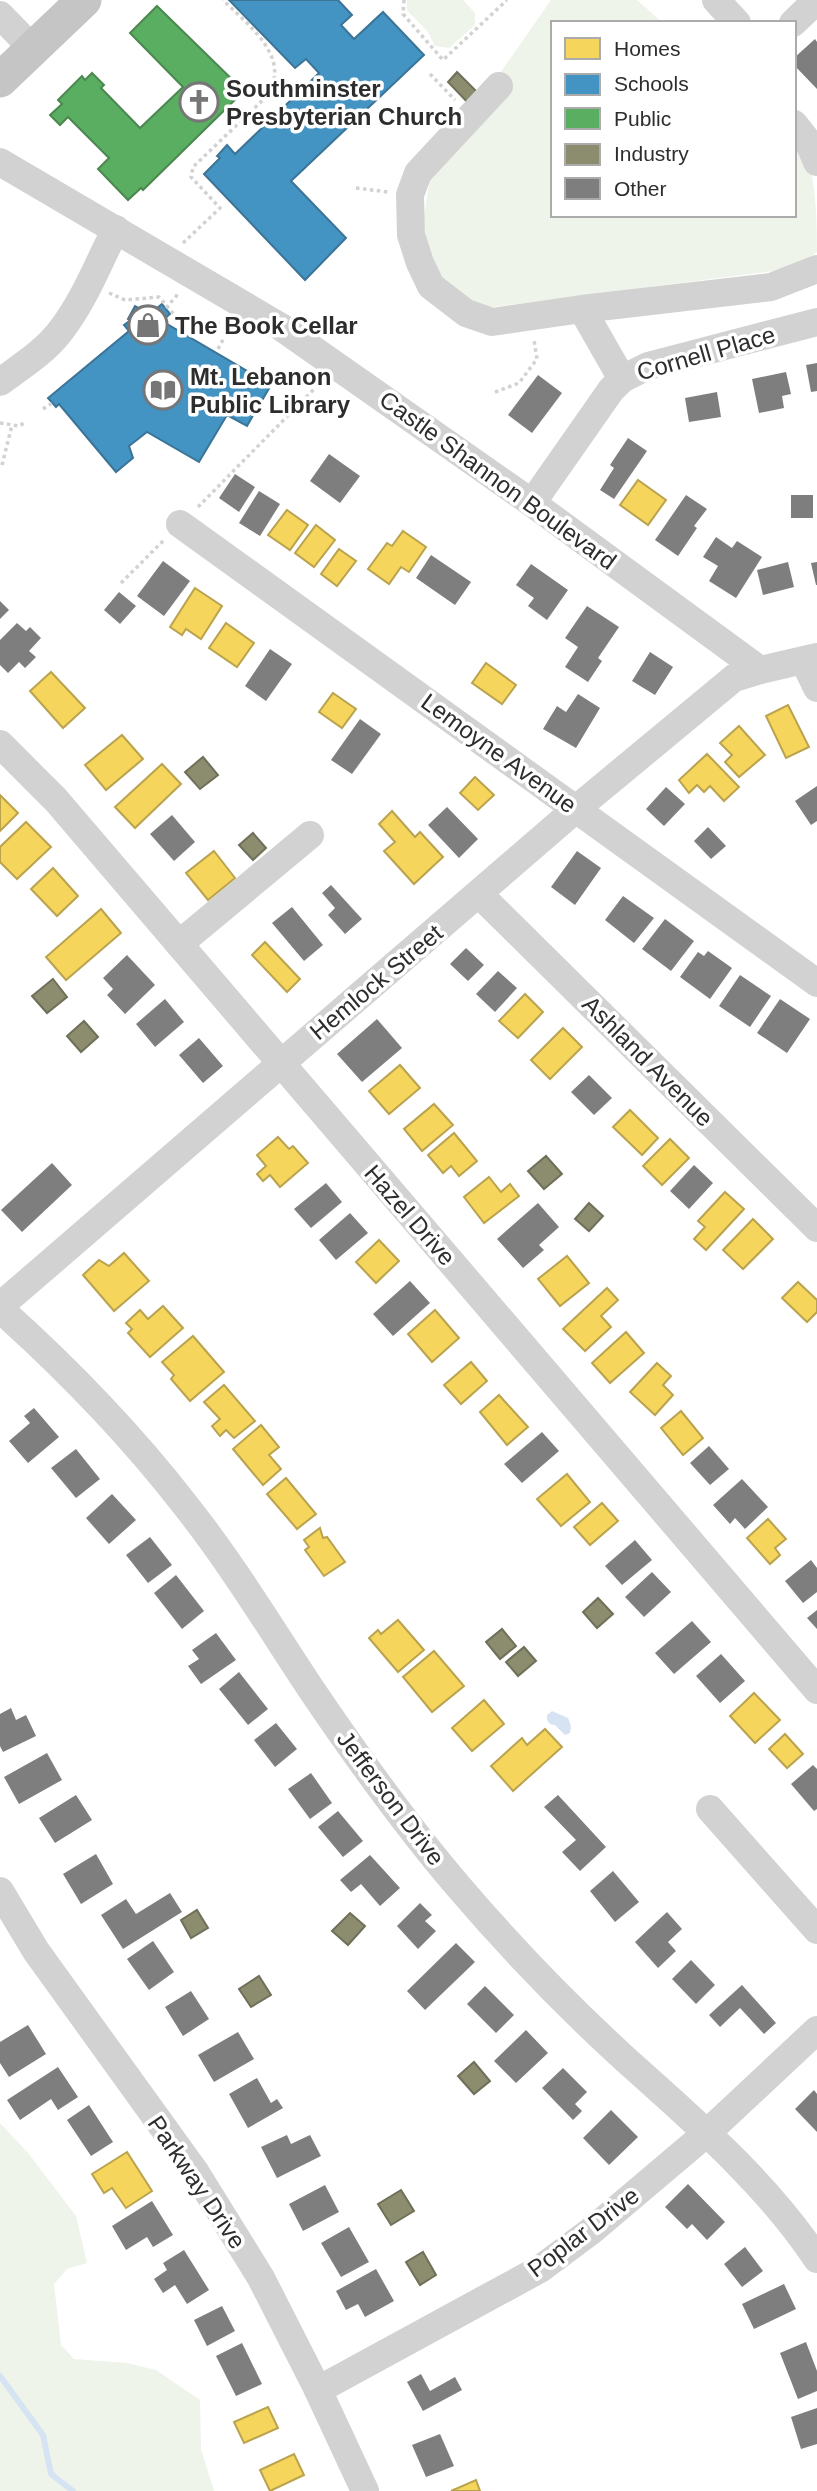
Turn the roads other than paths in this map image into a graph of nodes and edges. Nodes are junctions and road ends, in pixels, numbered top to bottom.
1 (84, 0) edge
2 (716, 0) edge
3 (817, 0) edge
4 (0, 15) edge
5 (735, 21) edge
6 (795, 21) edge
7 (33, 49) junction
8 (0, 80) edge
9 (499, 86) dead end
10 (796, 127) edge
11 (0, 162) edge
12 (817, 162) edge
13 (116, 229) junction
14 (817, 269) edge
15 (582, 309) junction
16 (817, 322) edge
17 (622, 379) junction
18 (0, 382) edge
19 (532, 503) junction
20 (172, 532) road end
21 (810, 659) edge
22 (760, 670) junction
23 (817, 688) edge
24 (0, 744) edge
25 (576, 809) junction
26 (310, 835) dead end
27 (480, 895) junction
28 (179, 944) junction
29 (817, 982) edge
30 (280, 1064) junction
31 (817, 1228) edge
32 (0, 1307) edge
33 (817, 1690) edge
34 (710, 1809) dead end
35 (0, 1891) edge
36 (817, 1930) edge
37 (817, 2030) edge
38 (708, 2132) junction
39 (817, 2259) edge
40 (318, 2390) junction
41 (365, 2491) edge

1 - 7 main road
2 - 5 street
3 - 6 street
4 - 7 street
7 - 8 main road
9 - 15 street
10 - 12 street
11 - 13 street, Castle Shannon Boulevard
13 - 18 street
13 - 19 street, Castle Shannon Boulevard
14 - 15 street
15 - 17 street
16 - 17 street, Cornell Place
17 - 19 street, Cornell Place
19 - 22 street, Castle Shannon Boulevard
20 - 25 street, Lemoyne Avenue
21 - 22 street
21 - 23 street
22 - 25 street, Hemlock Street
24 - 28 street, Hazel Drive
25 - 27 street, Hemlock Street
25 - 29 street, Lemoyne Avenue
26 - 28 street
27 - 30 street, Hemlock Street
27 - 31 street, Ashland Avenue
28 - 30 street, Hazel Drive
30 - 32 street, Hemlock Street
30 - 33 street, Hazel Drive
32 - 38 street, Jefferson Drive
34 - 36 street
35 - 40 street, Parkway Drive
37 - 38 street, Poplar Drive
38 - 39 street, Jefferson Drive
38 - 40 street, Poplar Drive
40 - 41 street, Parkway Drive

